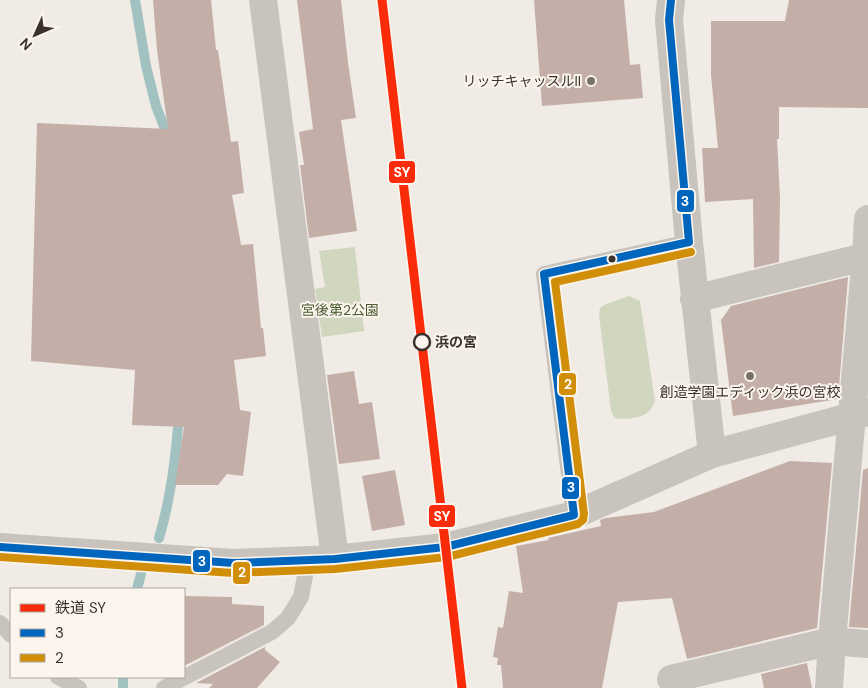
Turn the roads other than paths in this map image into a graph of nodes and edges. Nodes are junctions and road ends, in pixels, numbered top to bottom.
1 (263, 0) edge
2 (671, 0) edge
3 (868, 218) edge
4 (689, 242) junction
5 (867, 256) edge
6 (694, 299) junction
7 (860, 415) edge
8 (712, 454) junction
9 (574, 516) junction
10 (0, 547) edge
11 (321, 559) junction
12 (0, 623) edge
13 (10, 634) edge
14 (832, 641) junction
15 (868, 644) edge
16 (185, 677) edge
17 (60, 678) edge
18 (183, 678) edge
19 (671, 679) dead end
20 (79, 688) edge
21 (164, 688) edge
22 (829, 688) edge

1 - 11 street
2 - 4 street
3 - 5 street
4 - 6 street
4 - 9 lane
5 - 6 street
5 - 7 street
6 - 8 street
7 - 8 street
7 - 14 street
8 - 9 street
9 - 11 street
10 - 11 street
11 - 16 lane
12 - 13 lane
14 - 15 street
14 - 19 street
14 - 22 street
17 - 20 lane
18 - 21 lane

